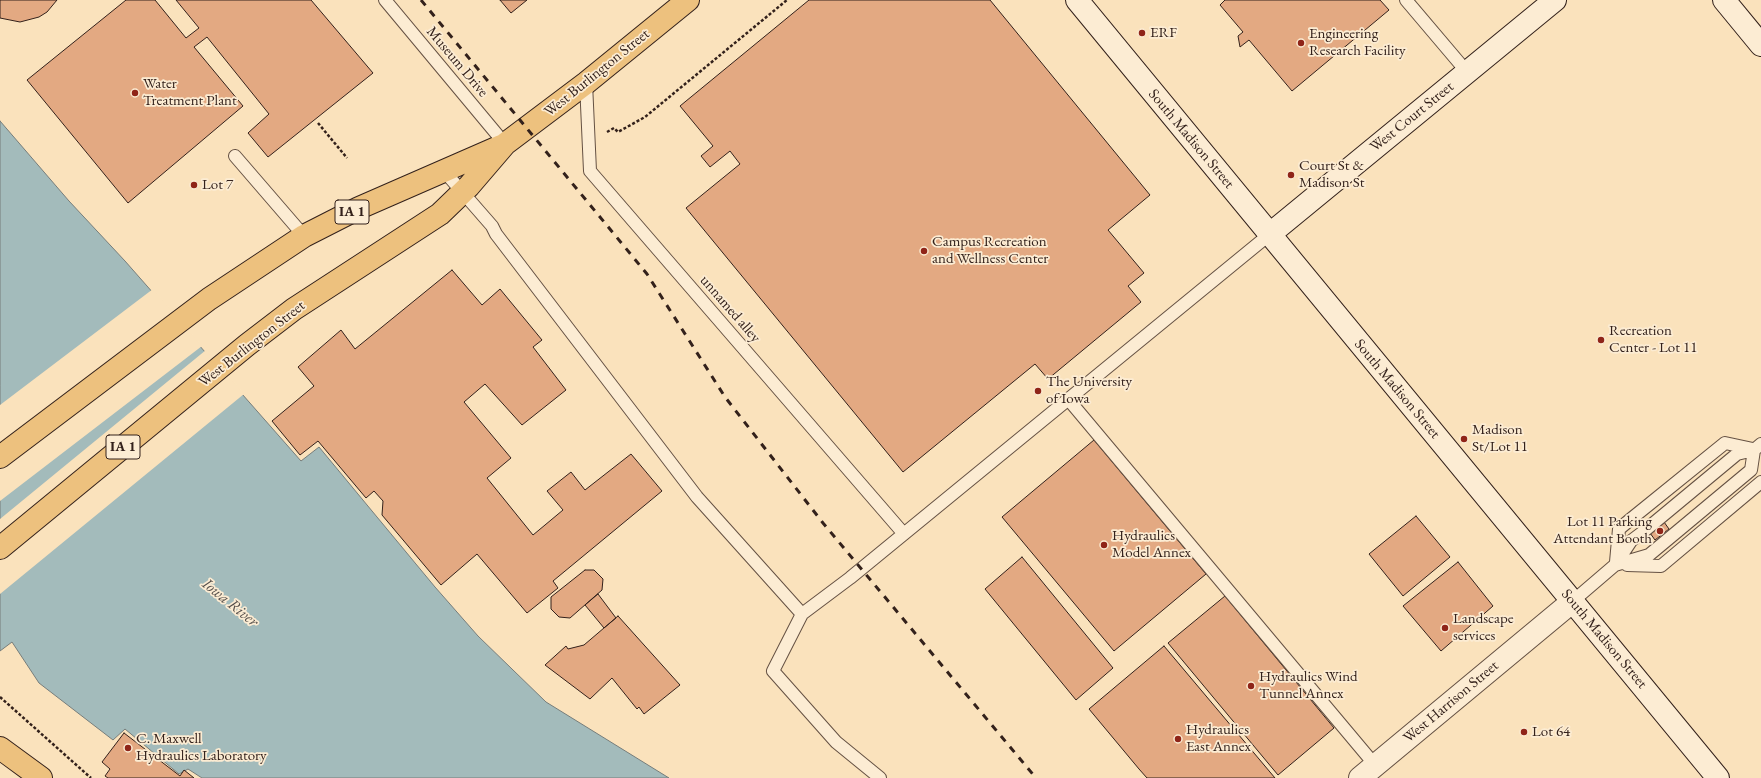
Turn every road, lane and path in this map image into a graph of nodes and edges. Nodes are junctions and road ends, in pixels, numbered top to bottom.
1 (385, 0) edge
2 (688, 0) edge
3 (787, 0) edge
4 (1077, 0) edge
5 (1406, 0) edge
6 (1555, 0) edge
7 (1724, 0) edge
8 (1761, 45) edge
9 (1467, 72) junction
10 (586, 83) junction
11 (318, 123) dead end
12 (505, 144) junction
13 (589, 146) junction
14 (235, 156) dead end
15 (347, 158) dead end
16 (444, 170) junction
17 (462, 192) junction
18 (1270, 234) junction
19 (304, 236) junction
20 (1068, 399) junction
21 (1757, 447) edge
22 (0, 458) edge
23 (1761, 477) edge
24 (1761, 482) edge
25 (904, 534) junction
26 (0, 548) edge
27 (1615, 565) junction
28 (1573, 601) junction
29 (802, 614) junction
30 (0, 697) edge
31 (0, 748) edge
32 (1367, 772) edge
33 (41, 778) edge
34 (91, 778) edge
35 (880, 778) edge
36 (1718, 778) edge

1 - 12 lane, Museum Drive
2 - 10 main road, West Burlington Street / IA 1
3 - 13 path
4 - 18 street, South Madison Street
5 - 9 lane
6 - 9 street, West Court Street
7 - 8 street
9 - 18 street, West Court Street
10 - 12 main road, West Burlington Street / IA 1
10 - 13 lane, unnamed alley
11 - 15 path
12 - 16 main road, West Burlington Street / IA 1
12 - 17 main road, West Burlington Street / IA 1
13 - 25 lane, unnamed alley
14 - 19 lane
16 - 17 lane
16 - 19 main road, West Burlington Street / IA 1
17 - 26 main road, West Burlington Street / IA 1
17 - 29 lane
18 - 20 lane
18 - 28 street, South Madison Street
19 - 22 main road, West Burlington Street / IA 1
20 - 25 lane
20 - 32 lane
21 - 23 lane
21 - 27 lane, West Harrison Street
21 - 27 lane, West Harrison Street
21 - 27 lane
24 - 27 lane
25 - 29 lane
27 - 28 lane, West Harrison Street
28 - 32 street, West Harrison Street
28 - 36 street, South Madison Street
29 - 35 lane
30 - 34 path
31 - 33 main road

